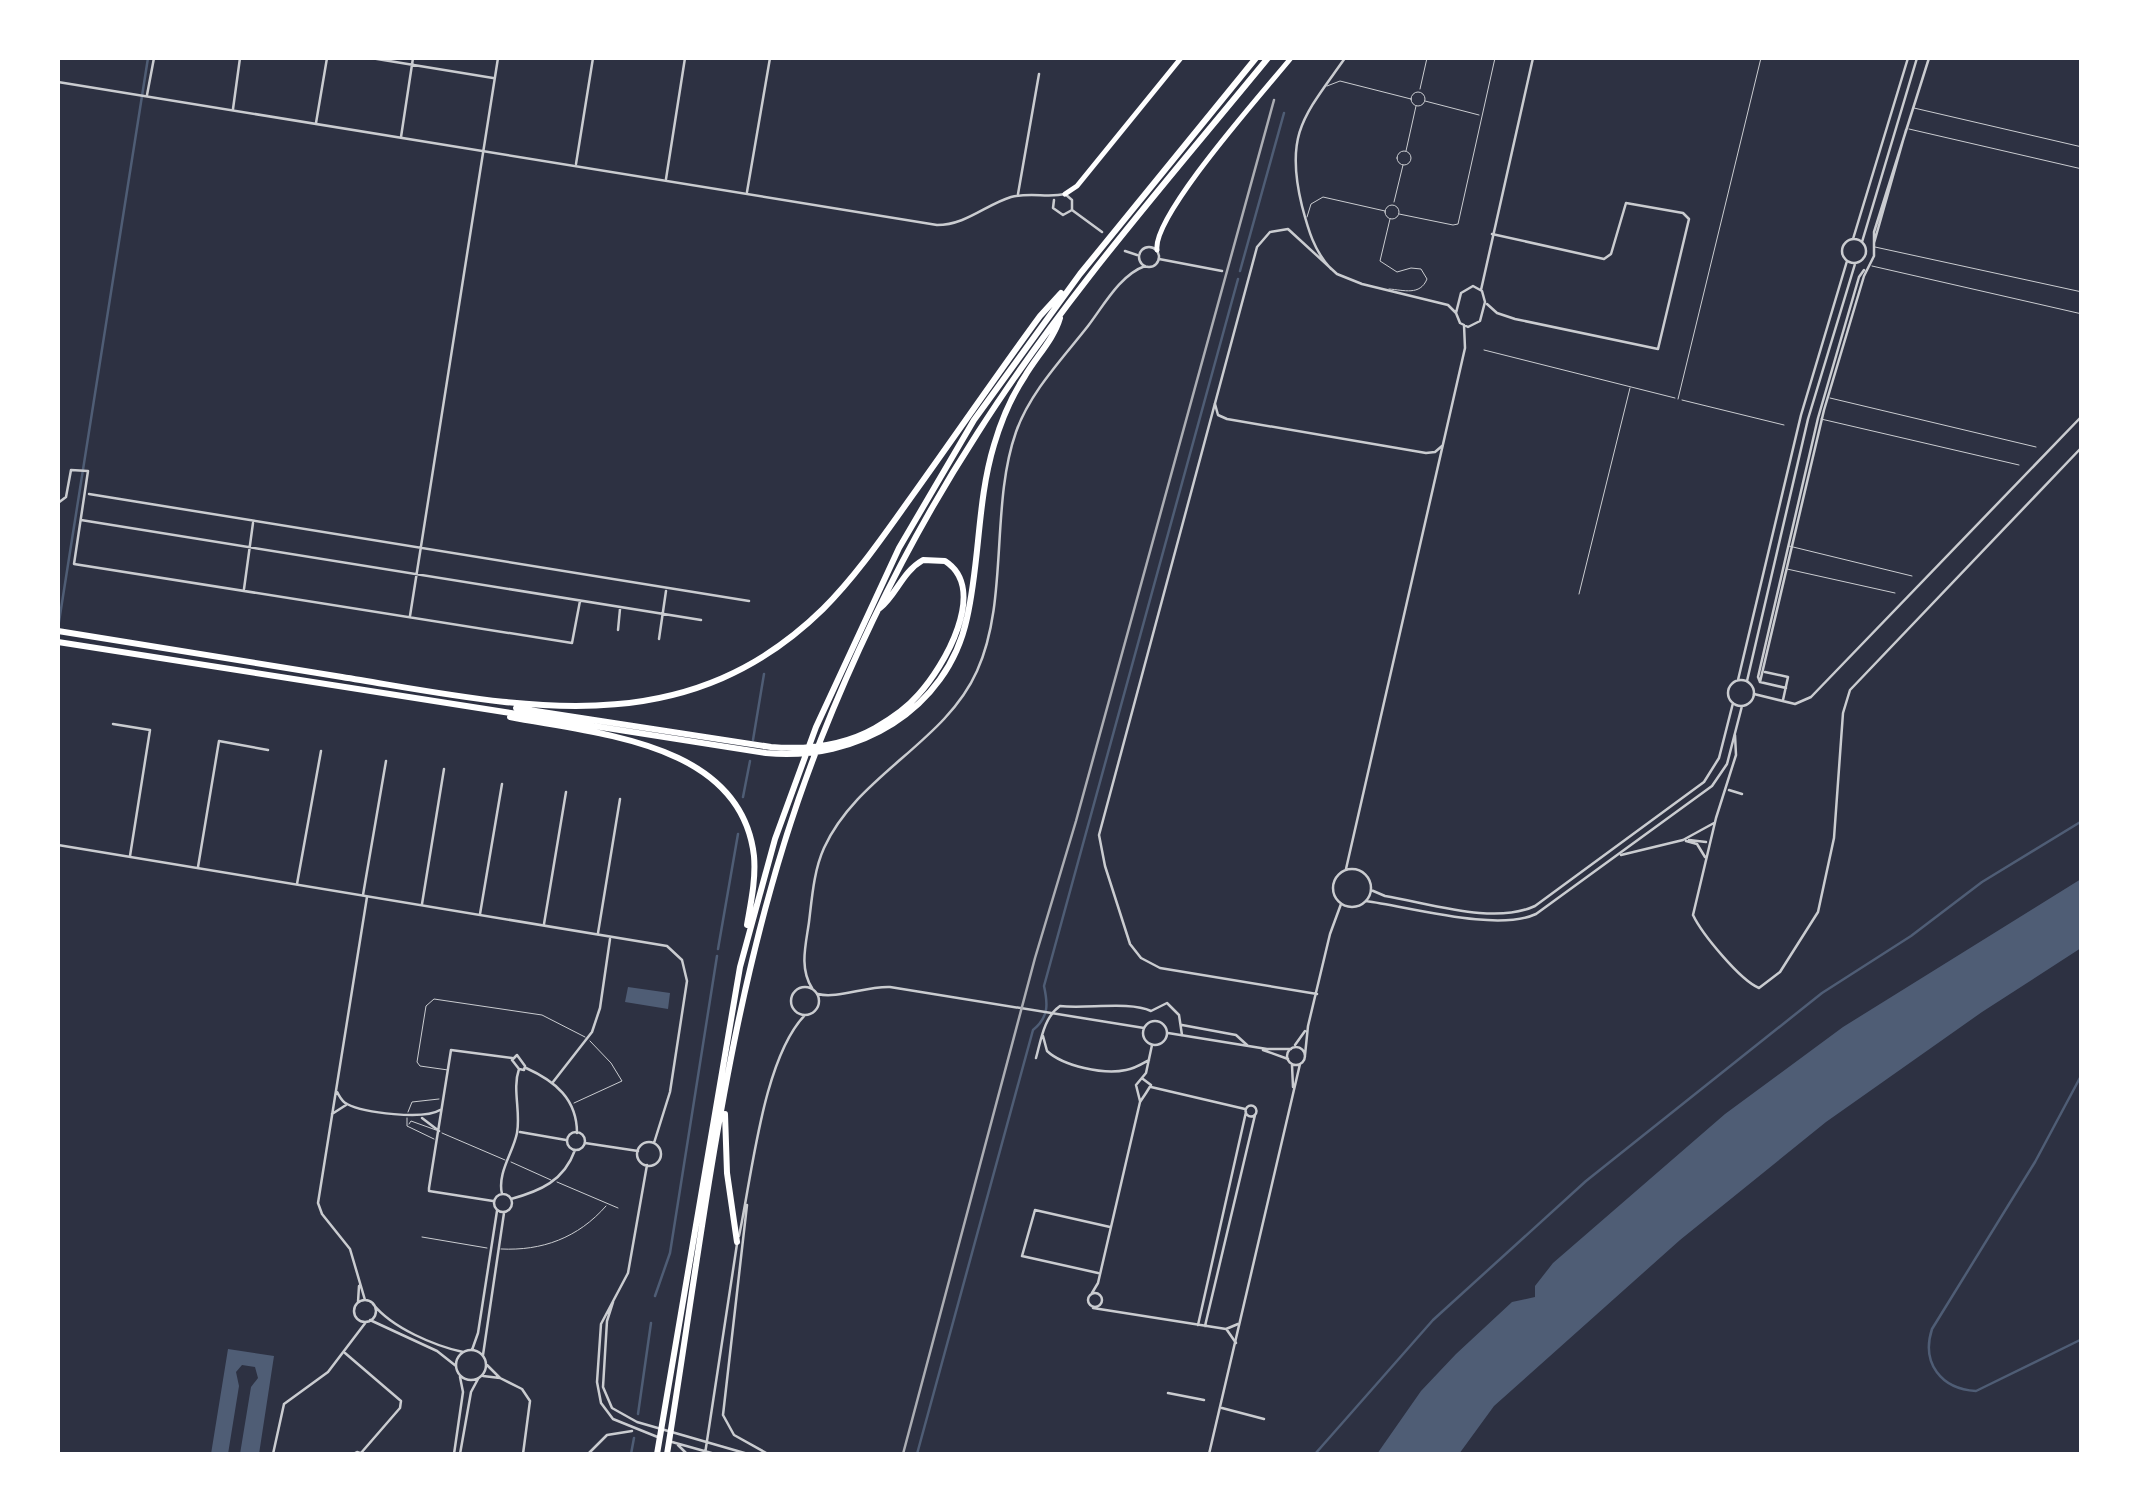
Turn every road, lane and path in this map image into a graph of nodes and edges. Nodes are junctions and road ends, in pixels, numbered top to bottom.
1 (154, 58) edge
2 (240, 58) edge
3 (327, 58) edge
4 (371, 58) edge
5 (413, 58) edge
6 (498, 58) edge
7 (593, 58) edge
8 (685, 58) edge
9 (770, 58) edge
10 (1181, 58) edge
11 (1256, 58) edge
12 (1269, 58) edge
13 (1292, 58) edge
14 (1345, 58) edge
15 (1427, 58) edge
16 (1495, 58) edge
17 (1532, 58) edge
18 (1761, 58) edge
19 (1908, 58) edge
20 (1917, 58) edge
21 (1928, 58) edge
22 (412, 64) junction
23 (1039, 74) dead end
24 (495, 78) junction
25 (58, 82) edge
26 (1322, 90) junction
27 (1419, 92) junction
28 (146, 96) junction
29 (1411, 99) junction
30 (1425, 101) junction
31 (1416, 106) junction
32 (1912, 108) junction
33 (232, 110) junction
34 (1482, 116) junction
35 (316, 124) junction
36 (1906, 129) junction
37 (400, 138) junction
38 (2082, 147) edge
39 (1406, 151) junction
40 (482, 152) junction
41 (1403, 164) junction
42 (576, 166) junction
43 (2082, 169) edge
44 (666, 180) junction
45 (747, 193) junction
46 (1065, 194) junction
47 (1018, 196) junction
48 (1054, 198) junction
49 (1394, 205) junction
50 (1072, 210) junction
51 (1385, 210) junction
52 (1399, 214) junction
53 (1390, 219) junction
54 (1306, 223) junction
55 (1102, 232) dead end
56 (1492, 234) junction
57 (1854, 239) junction
58 (1862, 242) junction
59 (1874, 246) junction
60 (1126, 250) dead end
61 (1157, 250) junction
62 (1138, 256) junction
63 (1159, 259) junction
64 (1847, 261) junction
65 (1855, 264) junction
66 (1869, 265) junction
67 (1145, 266) junction
68 (1222, 271) dead end
69 (1080, 274) junction
70 (1337, 274) junction
71 (1381, 288) junction
72 (1481, 290) junction
73 (2082, 292) edge
74 (1485, 302) junction
75 (1456, 313) junction
76 (1060, 314) junction
77 (2082, 314) edge
78 (1464, 326) junction
79 (1484, 350) dead end
80 (1630, 387) junction
81 (1826, 397) junction
82 (1678, 399) junction
83 (1215, 404) junction
84 (2082, 416) edge
85 (1820, 418) junction
86 (1784, 426) dead end
87 (1443, 445) junction
88 (2036, 447) dead end
89 (2082, 447) edge
90 (2019, 465) dead end
91 (86, 494) junction
92 (58, 503) edge
93 (81, 520) junction
94 (254, 521) junction
95 (1790, 546) junction
96 (250, 547) junction
97 (420, 548) junction
98 (1785, 569) junction
99 (416, 575) junction
100 (1912, 576) dead end
101 (666, 588) junction
102 (244, 591) junction
103 (1895, 593) dead end
104 (1579, 594) dead end
105 (580, 601) junction
106 (749, 601) dead end
107 (620, 608) junction
108 (878, 610) junction
109 (663, 614) junction
110 (409, 617) junction
111 (701, 620) dead end
112 (618, 630) dead end
113 (60, 632) edge
114 (659, 639) dead end
115 (59, 642) edge
116 (943, 668) junction
117 (1763, 671) junction
118 (1738, 680) junction
119 (1747, 681) junction
120 (1760, 682) junction
121 (1786, 688) junction
122 (426, 691) junction
123 (1754, 694) junction
124 (426, 701) junction
125 (1783, 702) junction
126 (1733, 703) junction
127 (1742, 706) junction
128 (113, 724) dead end
129 (630, 729) junction
130 (1735, 734) junction
131 (268, 750) dead end
132 (321, 751) dead end
133 (386, 761) dead end
134 (444, 769) dead end
135 (502, 784) dead end
136 (1727, 789) junction
137 (566, 792) dead end
138 (1742, 794) dead end
139 (620, 799) dead end
140 (1715, 822) junction
141 (1683, 840) junction
142 (1709, 842) junction
143 (58, 846) edge
144 (1622, 855) junction
145 (130, 858) junction
146 (1706, 858) junction
147 (198, 869) junction
148 (1346, 869) junction
149 (296, 885) junction
150 (1371, 890) junction
151 (365, 895) junction
152 (1366, 901) junction
153 (422, 904) junction
154 (1341, 904) junction
155 (480, 915) junction
156 (544, 926) junction
157 (598, 934) junction
158 (610, 936) junction
159 (740, 967) junction
160 (812, 988) junction
161 (818, 994) junction
162 (1317, 994) junction
163 (832, 996) junction
164 (818, 1007) junction
165 (1151, 1011) junction
166 (805, 1015) junction
167 (1152, 1020) junction
168 (1182, 1026) junction
169 (1308, 1026) junction
170 (1144, 1028) junction
171 (1168, 1033) junction
172 (1042, 1035) junction
173 (1182, 1035) junction
174 (587, 1039) junction
175 (1152, 1044) junction
176 (1247, 1046) junction
177 (1257, 1048) junction
178 (1292, 1049) junction
179 (1305, 1054) junction
180 (512, 1058) junction
181 (1036, 1058) dead end
182 (1149, 1060) junction
183 (1290, 1061) junction
184 (1300, 1064) junction
185 (526, 1068) junction
186 (519, 1069) junction
187 (448, 1070) junction
188 (1147, 1070) junction
189 (1141, 1079) junction
190 (1149, 1081) junction
191 (553, 1082) junction
192 (1151, 1087) junction
193 (336, 1090) junction
194 (1139, 1092) junction
195 (1146, 1093) junction
196 (1293, 1094) junction
197 (724, 1097) junction
198 (444, 1098) junction
199 (1140, 1102) junction
200 (348, 1104) junction
201 (572, 1104) junction
202 (442, 1108) junction
203 (1246, 1111) junction
204 (332, 1114) junction
205 (432, 1114) junction
206 (1255, 1114) junction
207 (408, 1115) junction
208 (416, 1116) junction
209 (440, 1119) junction
210 (431, 1123) junction
211 (410, 1124) dead end
212 (439, 1131) junction
213 (517, 1131) junction
214 (577, 1133) junction
215 (437, 1140) junction
216 (568, 1140) junction
217 (654, 1142) junction
218 (585, 1143) junction
219 (574, 1150) junction
220 (638, 1151) junction
221 (508, 1161) junction
222 (647, 1165) junction
223 (554, 1181) junction
224 (502, 1194) junction
225 (511, 1199) junction
226 (494, 1201) junction
227 (746, 1202) junction
228 (608, 1204) junction
229 (618, 1208) dead end
230 (497, 1211) junction
231 (504, 1213) junction
232 (1111, 1227) junction
233 (1219, 1234) junction
234 (1228, 1234) junction
235 (422, 1237) dead end
236 (1226, 1240) junction
237 (738, 1242) junction
238 (491, 1249) junction
239 (499, 1249) junction
240 (733, 1274) junction
241 (1100, 1274) junction
242 (1098, 1282) junction
243 (360, 1284) junction
244 (735, 1286) junction
245 (1092, 1293) junction
246 (615, 1297) junction
247 (1101, 1297) junction
248 (365, 1300) junction
249 (358, 1302) junction
250 (373, 1304) junction
251 (1093, 1308) junction
252 (1113, 1312) junction
253 (1242, 1316) junction
254 (355, 1317) junction
255 (368, 1321) junction
256 (1198, 1324) junction
257 (1206, 1326) junction
258 (1226, 1329) junction
259 (354, 1334) junction
260 (1236, 1344) junction
261 (472, 1350) junction
262 (344, 1352) junction
263 (464, 1352) junction
264 (483, 1355) junction
265 (486, 1364) junction
266 (456, 1366) junction
267 (459, 1374) junction
268 (480, 1377) junction
269 (500, 1378) junction
270 (1168, 1393) dead end
271 (1204, 1400) dead end
272 (1220, 1408) junction
273 (1264, 1419) dead end
274 (636, 1430) junction
275 (663, 1439) junction
276 (273, 1454) edge
277 (353, 1454) edge
278 (362, 1454) edge
279 (454, 1454) edge
280 (460, 1454) edge
281 (523, 1454) edge
282 (588, 1454) edge
283 (655, 1454) edge
284 (667, 1454) edge
285 (688, 1454) edge
286 (706, 1454) edge
287 (715, 1454) edge
288 (748, 1454) edge
289 (768, 1454) edge
290 (1209, 1454) edge

1 - 28 street
2 - 33 street
3 - 35 street
4 - 22 street
5 - 22 street
6 - 24 street
7 - 42 street
8 - 44 street
9 - 45 street
10 - 46 highway
11 - 69 highway
12 - 76 highway
13 - 61 highway
14 - 26 street
15 - 27 street
16 - 34 street
17 - 56 street
18 - 82 street
19 - 57 street
20 - 58 street
21 - 32 street
22 - 24 street
22 - 37 street
23 - 47 street
24 - 40 street
25 - 28 street
26 - 29 street
26 - 54 street
27 - 29 street
27 - 30 street
28 - 33 street
29 - 31 street
30 - 31 street
30 - 34 street
31 - 39 street
32 - 36 street
32 - 38 street
33 - 35 street
34 - 52 street
35 - 37 street
36 - 43 street
36 - 59 street
37 - 40 street
39 - 41 street
39 - 41 street
40 - 42 street
40 - 97 street
41 - 49 street
42 - 44 street
44 - 45 street
45 - 47 street
46 - 48 street
46 - 50 street
47 - 48 street
48 - 50 street
49 - 51 street
49 - 52 street
50 - 55 street
51 - 53 street
51 - 54 street
52 - 53 street
53 - 71 street
54 - 70 street
56 - 72 street
56 - 74 street
57 - 58 street
57 - 64 street
58 - 65 street
59 - 66 street
59 - 73 street
60 - 62 street
61 - 62 street
61 - 63 street
62 - 67 street
63 - 67 street
63 - 68 street
64 - 65 street
64 - 118 street
65 - 119 street
66 - 77 street
66 - 81 street
67 - 160 street
69 - 122 highway
69 - 159 highway
70 - 71 street
70 - 83 street
71 - 75 street
72 - 74 street
72 - 75 street
74 - 78 street
75 - 78 street
76 - 108 highway
76 - 116 highway
78 - 87 street
79 - 80 street
80 - 82 street
80 - 104 street
81 - 85 street
81 - 88 street
82 - 86 street
83 - 87 street
83 - 162 street
84 - 125 street
85 - 90 street
85 - 95 street
87 - 148 street
89 - 146 street
91 - 92 street
91 - 93 street
91 - 94 street
93 - 96 street
93 - 102 street
94 - 96 street
94 - 97 street
95 - 98 street
95 - 100 street
96 - 99 street
96 - 102 street
97 - 99 street
97 - 101 street
98 - 103 street
98 - 117 street
98 - 120 street
99 - 105 street
99 - 110 street
101 - 106 street
101 - 109 street
102 - 110 street
105 - 107 street
105 - 110 street
107 - 109 street
107 - 112 street
108 - 116 highway
108 - 197 highway
109 - 111 street
109 - 114 street
113 - 122 highway
115 - 124 highway
116 - 129 highway
117 - 120 street
117 - 121 street
118 - 119 street
118 - 126 street
119 - 123 street
120 - 121 street
121 - 125 street
122 - 129 highway
123 - 125 street
123 - 127 street
124 - 129 highway
124 - 159 highway
126 - 127 street
126 - 150 street
127 - 130 street
128 - 145 street
130 - 136 street
130 - 144 street
131 - 147 street
132 - 149 street
133 - 151 street
134 - 153 street
135 - 155 street
136 - 138 street
136 - 140 street
137 - 156 street
139 - 157 street
140 - 141 street
140 - 142 street
141 - 142 street
141 - 144 street
141 - 146 street
142 - 146 street
143 - 145 street
144 - 152 street
145 - 147 street
147 - 149 street
148 - 150 street
148 - 154 street
149 - 151 street
150 - 152 street
151 - 153 street
151 - 193 street
152 - 154 street
153 - 155 street
154 - 162 street
155 - 156 street
156 - 157 street
157 - 158 street
158 - 174 street
158 - 217 street
159 - 283 highway
160 - 161 street
160 - 166 street
161 - 163 street
161 - 164 street
162 - 169 street
163 - 164 street
163 - 170 street
164 - 166 street
165 - 167 street
165 - 168 street
165 - 172 street
166 - 227 street
167 - 170 street
167 - 171 street
168 - 173 street
168 - 176 street
169 - 178 street
169 - 179 street
170 - 175 street
171 - 173 street
171 - 175 street
172 - 181 street
172 - 182 street
173 - 176 street
174 - 187 street
174 - 191 street
174 - 201 street
175 - 182 street
176 - 177 street
177 - 178 street
177 - 183 street
178 - 179 street
178 - 183 street
179 - 184 street
180 - 185 street
180 - 186 street
180 - 187 street
182 - 188 street
183 - 184 street
183 - 196 street
184 - 196 street
185 - 186 street
185 - 191 street
186 - 213 street
187 - 198 street
188 - 189 street
188 - 190 street
189 - 190 street
189 - 194 street
190 - 192 street
191 - 201 street
192 - 195 street
192 - 203 street
193 - 200 street
193 - 204 street
194 - 195 street
194 - 199 street
195 - 199 street
196 - 253 street
197 - 237 highway
197 - 284 highway
198 - 202 street
198 - 207 street
199 - 232 street
200 - 204 street
200 - 207 street
201 - 214 street
202 - 205 street
202 - 209 street
203 - 206 street
203 - 206 street
203 - 233 street
204 - 243 street
205 - 208 street
205 - 209 street
206 - 234 street
207 - 208 street
207 - 215 street
208 - 210 street
209 - 210 street
209 - 212 street
210 - 212 street
211 - 212 street
212 - 215 street
212 - 221 street
213 - 216 street
213 - 221 street
214 - 216 street
214 - 218 street
215 - 226 street
216 - 219 street
217 - 220 street
217 - 222 street
218 - 219 street
218 - 220 street
219 - 223 street
220 - 222 street
221 - 223 street
221 - 224 street
222 - 246 street
223 - 225 street
223 - 228 street
224 - 225 street
224 - 226 street
225 - 231 street
226 - 230 street
227 - 237 street
227 - 244 street
228 - 229 street
228 - 239 street
230 - 231 street
230 - 238 street
231 - 239 street
232 - 241 street
232 - 241 street
233 - 234 street
233 - 236 street
233 - 256 street
234 - 236 street
235 - 238 street
236 - 257 street
237 - 240 street
238 - 261 street
239 - 264 street
240 - 244 street
240 - 286 street
241 - 242 street
242 - 245 street
242 - 247 street
243 - 248 street
243 - 249 street
244 - 289 street
245 - 247 street
245 - 251 street
246 - 274 street
246 - 288 street
247 - 251 street
247 - 252 street
248 - 249 street
248 - 250 street
249 - 254 street
250 - 255 street
250 - 263 street
251 - 252 street
252 - 256 street
253 - 258 street
253 - 260 street
254 - 255 street
254 - 259 street
255 - 259 street
255 - 266 street
256 - 257 street
257 - 258 street
258 - 260 street
259 - 262 street
260 - 272 street
261 - 263 street
261 - 264 street
262 - 276 street
262 - 278 street
263 - 266 street
264 - 265 street
265 - 268 street
265 - 269 street
266 - 267 street
267 - 268 street
267 - 279 street
268 - 269 street
268 - 280 street
269 - 281 street
270 - 271 street
272 - 273 street
272 - 290 street
274 - 275 street
274 - 282 street
275 - 285 street
275 - 287 street
277 - 278 street

